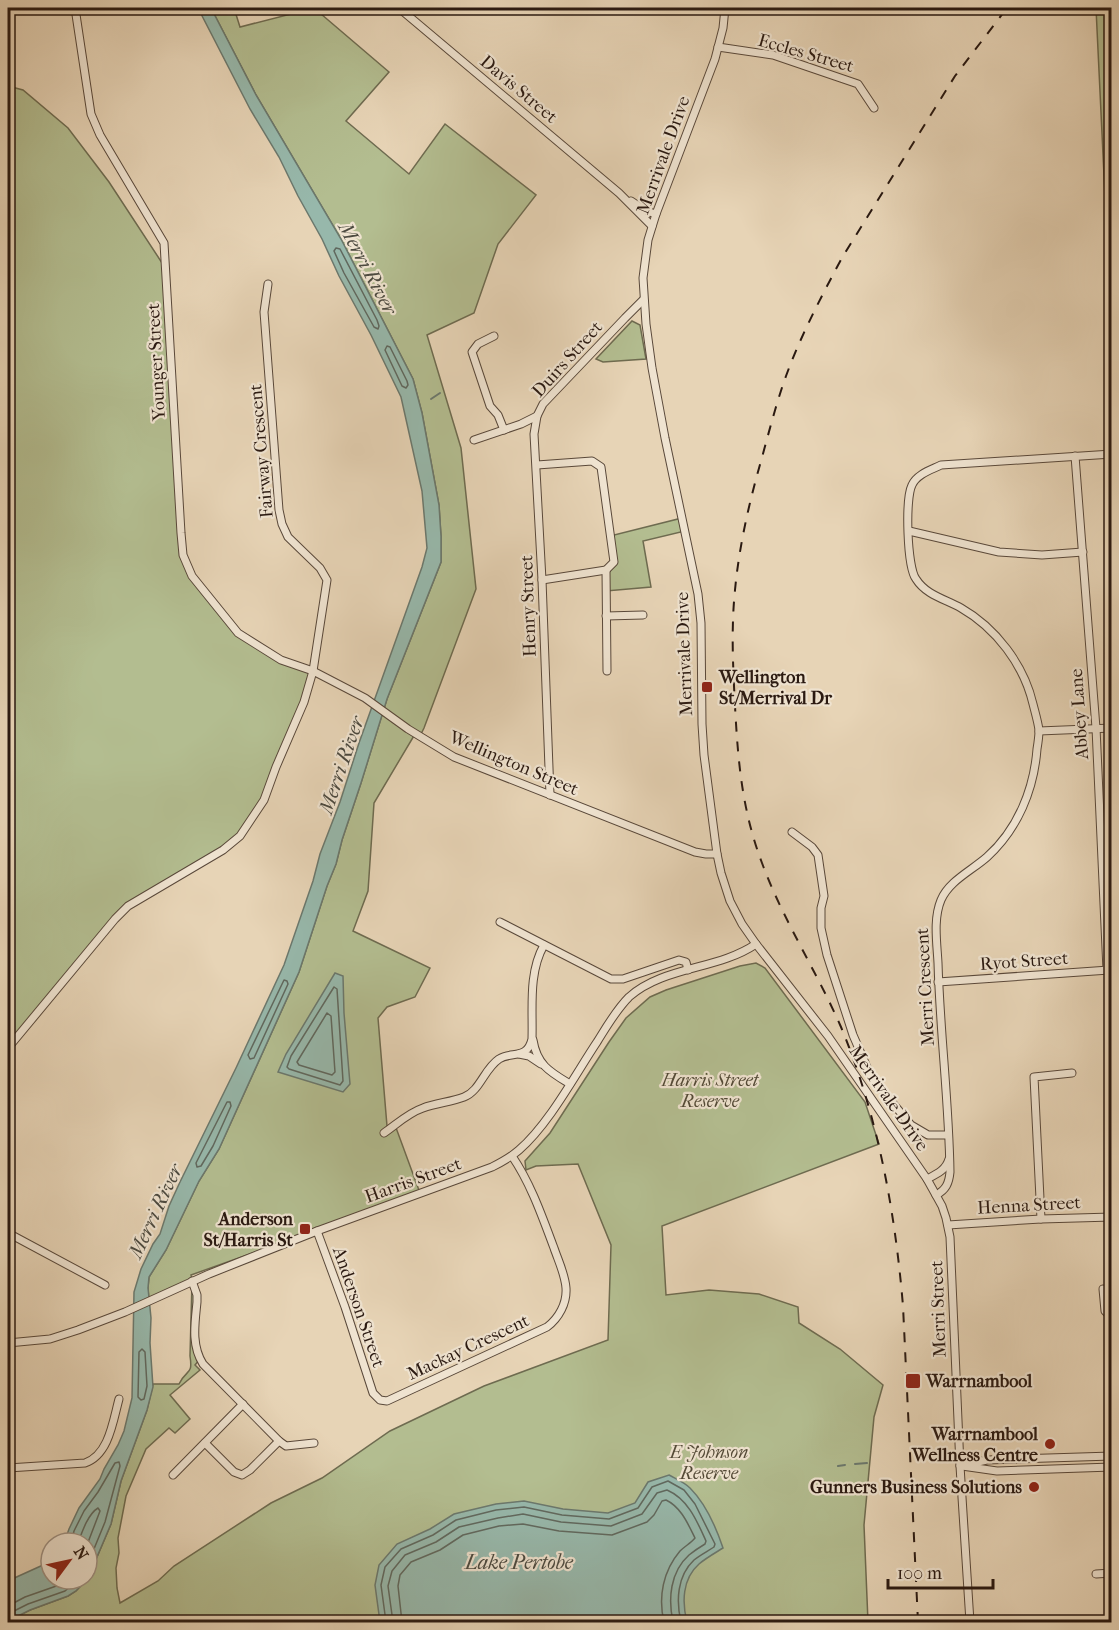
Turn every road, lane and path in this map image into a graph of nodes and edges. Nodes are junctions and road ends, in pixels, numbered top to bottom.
1 (75, 8) edge
2 (399, 8) edge
3 (725, 8) edge
4 (718, 47) junction
5 (874, 108) dead end
6 (619, 193) junction
7 (656, 214) junction
8 (652, 226) junction
9 (268, 284) dead end
10 (644, 300) junction
11 (494, 336) dead end
12 (537, 416) junction
13 (504, 430) junction
14 (474, 440) dead end
15 (1112, 454) edge
16 (1075, 456) junction
17 (537, 465) junction
18 (909, 531) junction
19 (1083, 552) junction
20 (606, 570) junction
21 (542, 580) junction
22 (643, 615) dead end
23 (606, 616) junction
24 (313, 671) junction
25 (607, 671) dead end
26 (1096, 728) junction
27 (1112, 728) edge
28 (1039, 731) junction
29 (550, 795) junction
30 (792, 832) dead end
31 (717, 854) junction
32 (501, 922) dead end
33 (544, 945) junction
34 (756, 945) junction
35 (688, 970) junction
36 (1109, 970) edge
37 (939, 982) junction
38 (532, 1033) junction
39 (8, 1048) edge
40 (517, 1054) junction
41 (550, 1072) junction
42 (1072, 1074) dead end
43 (570, 1084) junction
44 (384, 1133) dead end
45 (948, 1135) junction
46 (949, 1155) junction
47 (512, 1156) junction
48 (927, 1179) junction
49 (936, 1195) junction
50 (1112, 1217) edge
51 (1041, 1219) junction
52 (948, 1224) junction
53 (317, 1231) junction
54 (8, 1233) edge
55 (192, 1281) junction
56 (105, 1285) dead end
57 (1103, 1289) dead end
58 (1112, 1314) edge
59 (8, 1343) edge
60 (373, 1393) joint
61 (118, 1400) dead end
62 (243, 1404) junction
63 (279, 1441) junction
64 (206, 1443) junction
65 (314, 1443) dead end
66 (1112, 1456) edge
67 (960, 1466) junction
68 (1112, 1467) edge
69 (8, 1468) edge
70 (172, 1476) dead end
71 (1112, 1573) edge
72 (1096, 1574) dead end
73 (970, 1623) edge

1 - 24 street, Younger Street
2 - 6 street, Davis Street
3 - 4 street, Merrivale Drive
4 - 5 street, Eccles Street
4 - 7 street, Merrivale Drive
6 - 7 street, Davis Street
6 - 8 street, Davis Street
7 - 8 street, Merrivale Drive
8 - 10 street, Merrivale Drive
9 - 24 street, Fairway Crescent
10 - 12 street, Duirs Street
10 - 31 street, Merrivale Drive
11 - 13 street
12 - 13 street, Duirs Street
12 - 17 street, Henry Street
13 - 14 street, Duirs Street
15 - 16 street
16 - 18 street, Merri Crescent
16 - 19 street, Abbey Lane
17 - 20 street
17 - 21 street, Henry Street
18 - 19 street
18 - 28 street, Merri Crescent
19 - 26 street, Abbey Lane
20 - 21 street
20 - 23 street
21 - 29 street, Henry Street
22 - 23 street
23 - 25 street
24 - 29 street, Wellington Street
24 - 39 street
26 - 27 street
26 - 28 street
26 - 36 street, Abbey Lane
28 - 37 street, Merri Crescent
29 - 31 street, Wellington Street
30 - 45 street
31 - 34 street, Merrivale Drive
32 - 33 street
33 - 35 street
33 - 38 street
34 - 35 street, Harris Street
34 - 48 street, Merrivale Drive
35 - 43 street, Harris Street
36 - 37 street, Ryot Street
37 - 45 street, Merri Crescent
38 - 40 street
38 - 41 street
40 - 41 street
40 - 44 street
41 - 43 street
42 - 51 street
43 - 47 street, Harris Street
45 - 46 street, Merri Crescent
46 - 48 street
46 - 49 street, Merri Crescent
47 - 53 street, Harris Street
47 - 60 street, Mackay Crescent
48 - 49 street, Merri Street
49 - 52 street, Merri Street
50 - 51 street, Henna Street
51 - 52 street, Henna Street
52 - 67 street, Merri Street
53 - 55 street, Harris Street
53 - 60 street, Anderson Street
54 - 56 street
55 - 59 street, Harris Street
55 - 62 street
57 - 58 street
61 - 69 street
62 - 63 street
62 - 64 street
63 - 64 street
63 - 65 street
64 - 70 street
66 - 67 street
67 - 68 street
67 - 73 street, Merri Street
71 - 72 street

